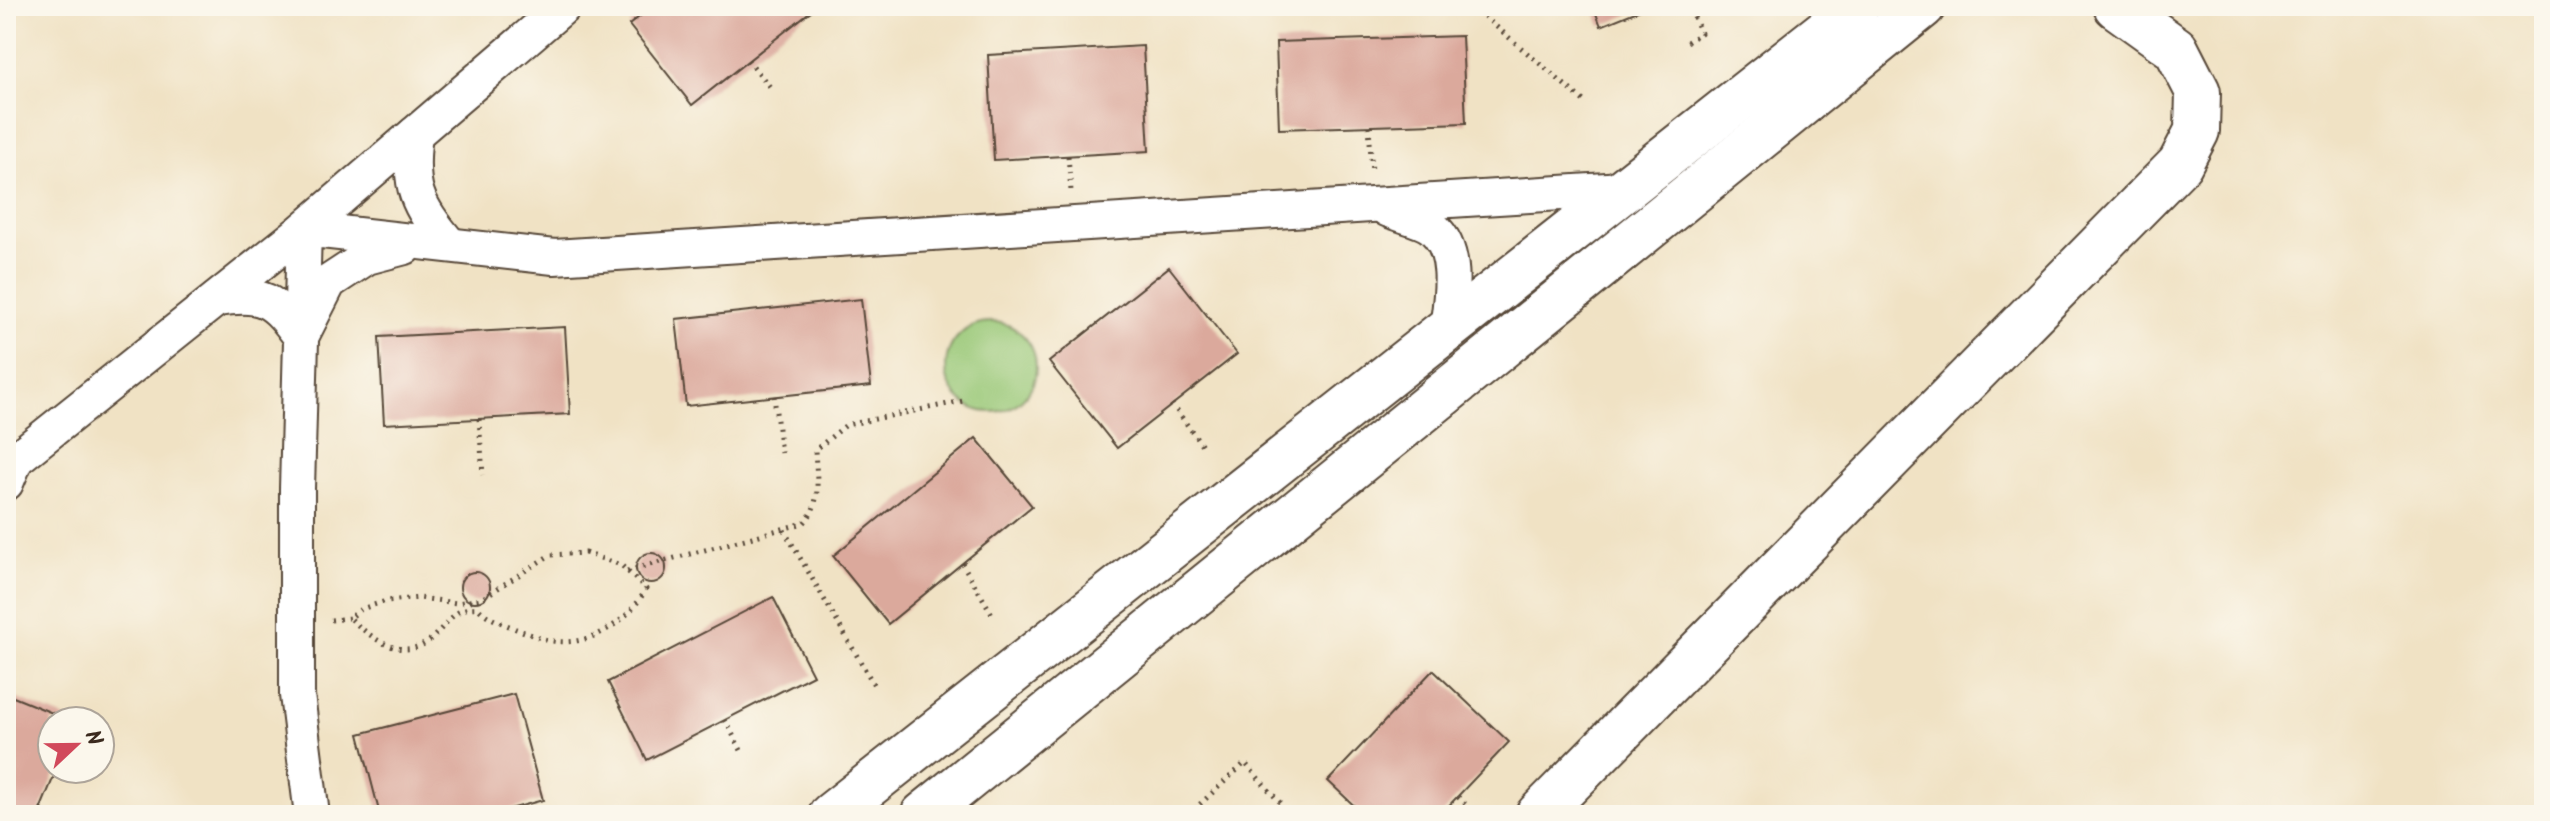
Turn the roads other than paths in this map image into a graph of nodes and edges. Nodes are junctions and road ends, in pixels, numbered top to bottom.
1 (564, 6) edge
2 (1857, 6) edge
3 (1923, 6) edge
4 (2116, 6) edge
5 (415, 134) junction
6 (1623, 189) junction
7 (1375, 205) junction
8 (304, 229) junction
9 (436, 244) junction
10 (217, 299) junction
11 (1447, 329) junction
12 (301, 337) junction
13 (6, 483) edge
14 (312, 815) edge
15 (831, 815) edge
16 (923, 815) edge
17 (1538, 815) edge

1 - 5 street
2 - 6 main road
3 - 16 main road
4 - 17 main road
5 - 8 street
5 - 9 street
6 - 7 street
6 - 11 main road
7 - 9 street
7 - 11 street
8 - 9 street
8 - 10 street
8 - 12 street
9 - 12 street
10 - 12 street
10 - 13 street
11 - 15 main road
12 - 14 street

